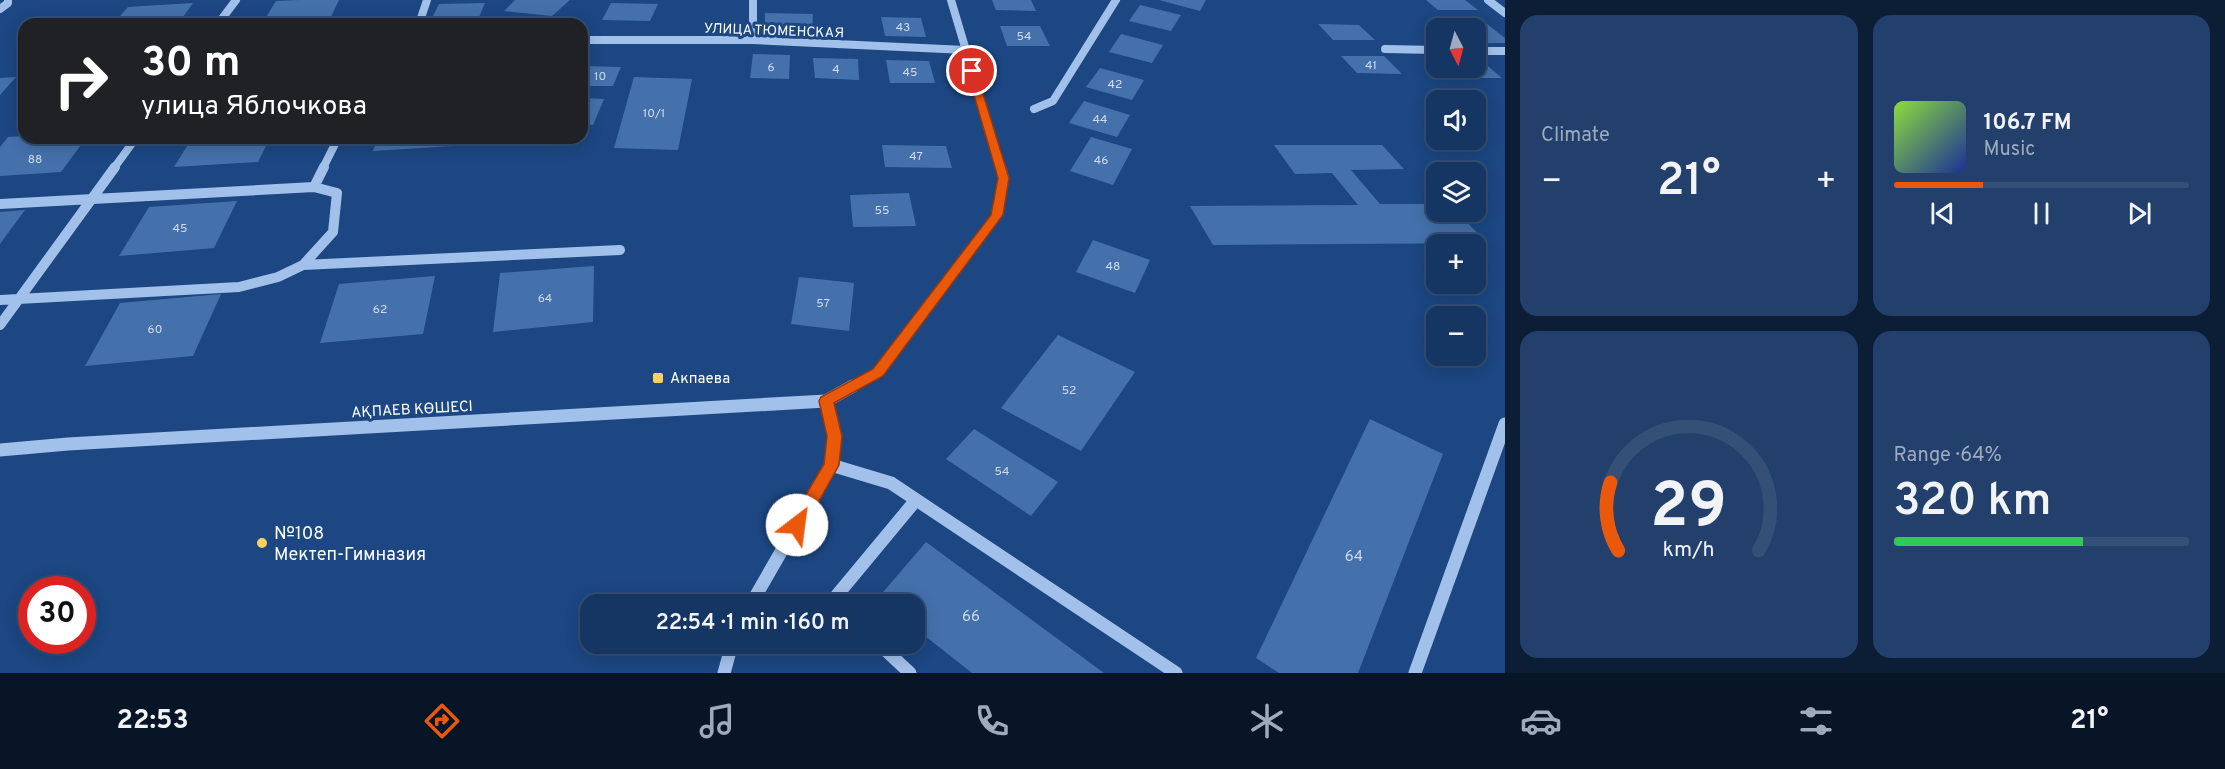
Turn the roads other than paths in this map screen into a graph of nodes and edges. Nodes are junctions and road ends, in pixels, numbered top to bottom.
1 (8, 0) edge
2 (236, 0) edge
3 (427, 0) edge
4 (753, 0) edge
5 (951, 0) edge
6 (1116, 0) edge
7 (1488, 0) edge
8 (0, 9) edge
9 (1505, 13) edge
10 (222, 18) edge
11 (421, 18) edge
12 (588, 40) edge
13 (753, 40) junction
14 (1385, 49) dead end
15 (966, 50) junction
16 (1426, 50) edge
17 (1486, 51) edge
18 (1505, 51) edge
19 (1034, 109) dead end
20 (132, 144) edge
21 (335, 144) edge
22 (314, 188) junction
23 (92, 198) junction
24 (0, 204) edge
25 (620, 250) dead end
26 (303, 265) junction
27 (20, 299) junction
28 (0, 300) edge
29 (0, 325) edge
30 (826, 401) junction
31 (1505, 424) edge
32 (0, 450) edge
33 (1501, 453) edge
34 (831, 465) junction
35 (916, 500) junction
36 (756, 594) edge
37 (838, 594) edge
38 (729, 654) edge
39 (890, 654) edge
40 (724, 673) edge
41 (910, 673) edge
42 (1176, 673) edge
43 (1415, 673) edge

1 - 8 street
2 - 10 street
3 - 11 street
4 - 13 street
5 - 15 street
6 - 19 street
7 - 9 street
12 - 13 street, УЛИЦА ТЮМЕНСКАЯ
13 - 15 street, УЛИЦА ТЮМЕНСКАЯ
14 - 16 street
15 - 30 street
17 - 18 street
20 - 23 street
21 - 22 street
22 - 23 street
22 - 26 street
23 - 24 street
23 - 27 street
25 - 26 street
26 - 27 street
27 - 28 street
27 - 29 street
30 - 32 street, АҚПАЕВ КӨШЕСІ
30 - 34 street
31 - 33 street
33 - 43 street
34 - 35 street
34 - 36 street
35 - 37 street
35 - 42 street
38 - 40 street
39 - 41 street

